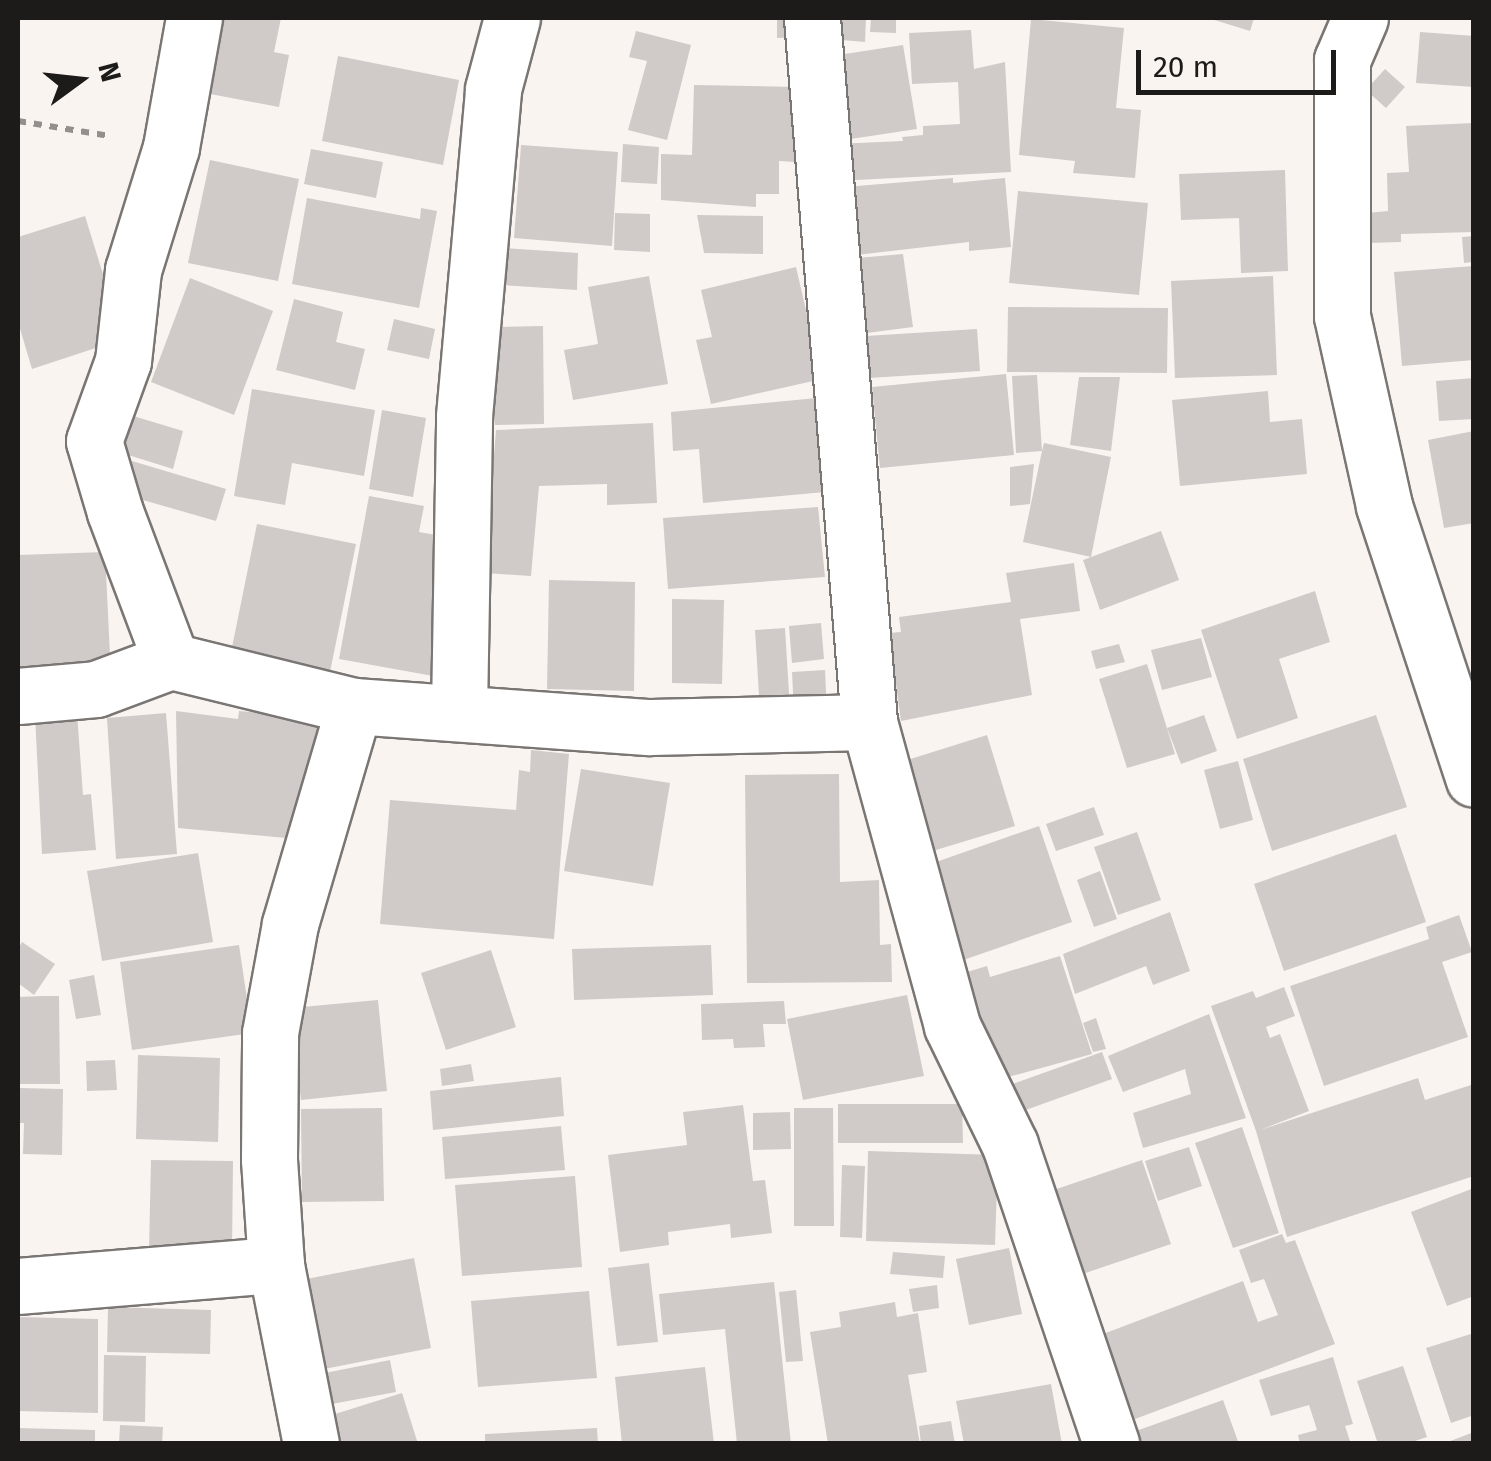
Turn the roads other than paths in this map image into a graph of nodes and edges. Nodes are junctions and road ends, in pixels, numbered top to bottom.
1 (194, 18) edge
2 (512, 18) edge
3 (812, 18) edge
4 (1360, 18) edge
5 (170, 661) junction
6 (18, 696) edge
7 (354, 706) junction
8 (459, 711) junction
9 (869, 722) junction
10 (1474, 779) edge
11 (276, 1266) junction
12 (18, 1286) edge
13 (311, 1444) edge
14 (1110, 1444) edge

1 - 5 street
2 - 8 street
3 - 9 street
4 - 10 street
5 - 6 street
5 - 7 street
7 - 8 street
7 - 11 street
8 - 9 street
9 - 14 street
11 - 12 street
11 - 13 street

